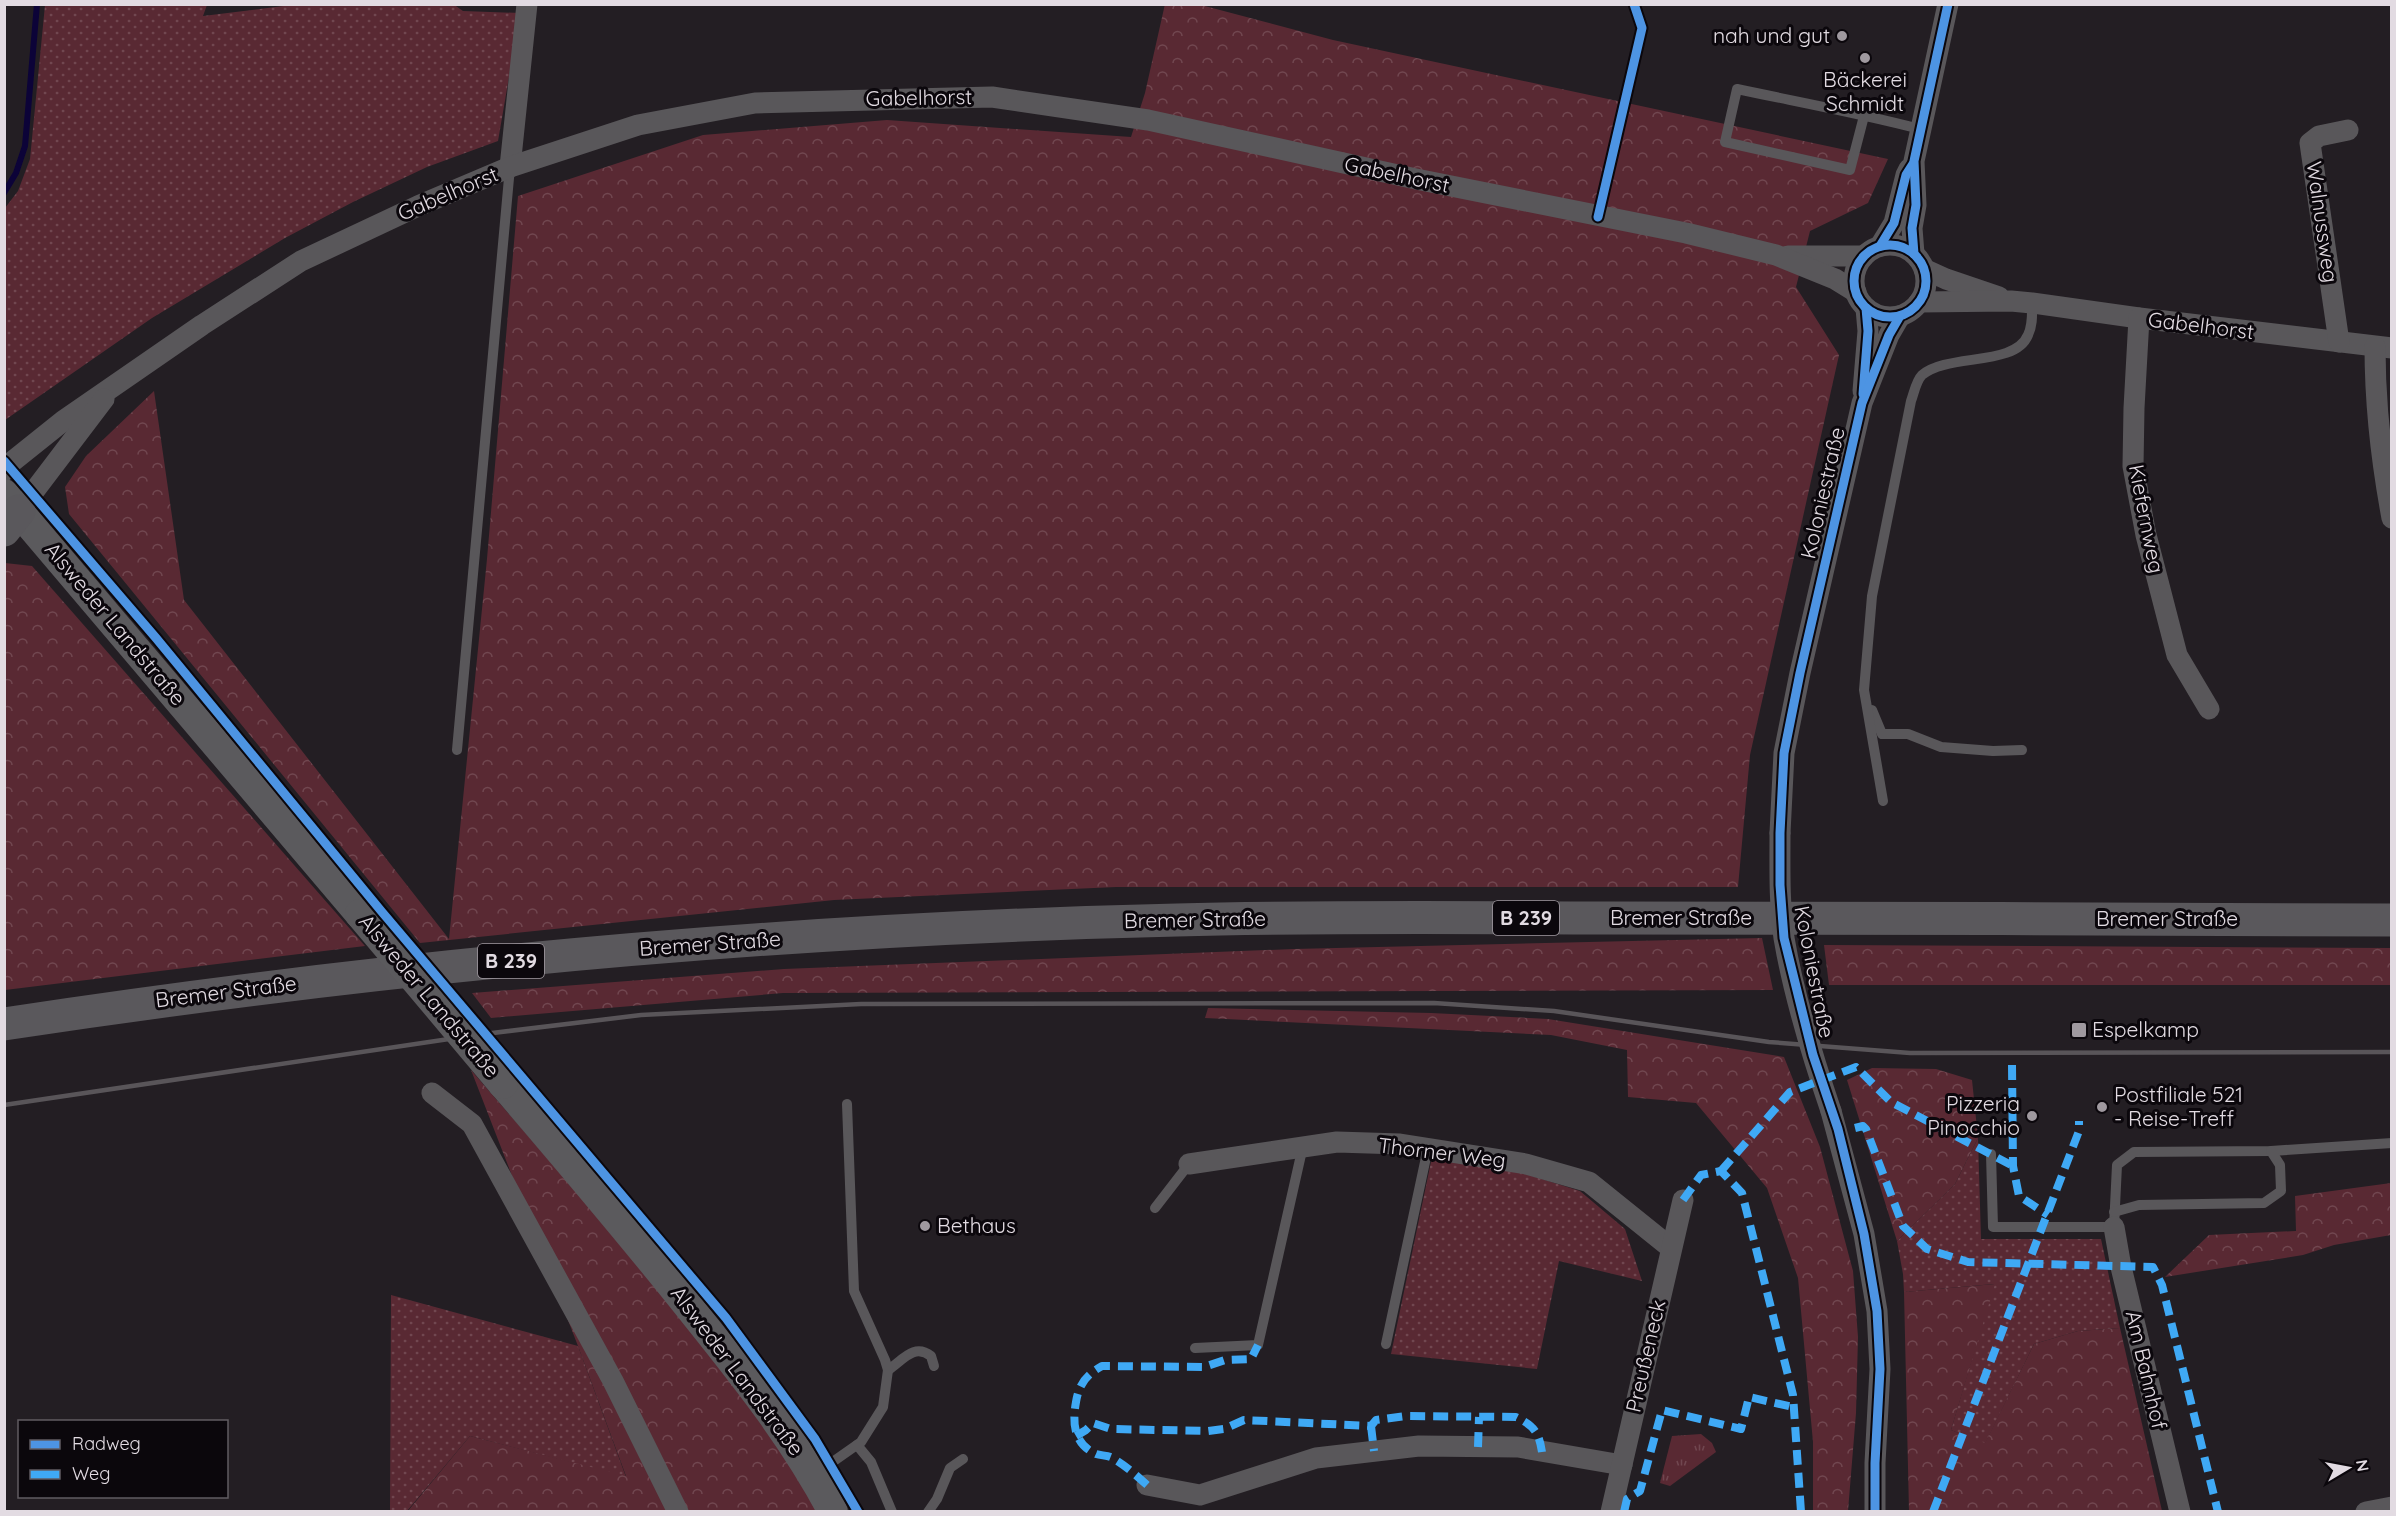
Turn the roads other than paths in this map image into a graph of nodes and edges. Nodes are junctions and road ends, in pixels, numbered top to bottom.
1 (527, 4) edge
2 (1948, 4) edge
3 (1864, 116) junction
4 (1920, 129) junction
5 (2348, 130) dead end
6 (1914, 161) junction
7 (510, 167) junction
8 (1872, 251) junction
9 (1776, 255) junction
10 (1919, 261) junction
11 (1861, 300) junction
12 (2011, 301) junction
13 (1919, 303) junction
14 (2032, 303) junction
15 (1900, 316) junction
16 (2139, 318) junction
17 (2339, 342) junction
18 (2383, 347) edge
19 (113, 386) junction
20 (1862, 403) junction
21 (4, 471) edge
22 (9, 512) edge
23 (2391, 518) edge
24 (1864, 690) junction
25 (2210, 709) dead end
26 (457, 750) dead end
27 (2022, 750) dead end
28 (1883, 801) dead end
29 (2391, 920) edge
30 (4, 1024) edge
31 (432, 1093) dead end
32 (847, 1104) dead end
33 (2391, 1143) edge
34 (1303, 1146) junction
35 (1428, 1148) junction
36 (2271, 1151) junction
37 (1991, 1154) dead end
38 (1189, 1164) joint
39 (1683, 1200) dead end
40 (1155, 1208) dead end
41 (2114, 1220) junction
42 (1671, 1248) junction
43 (1386, 1344) dead end
44 (1195, 1348) dead end
45 (934, 1366) dead end
46 (888, 1370) junction
47 (857, 1445) junction
48 (963, 1459) dead end
49 (1622, 1465) junction
50 (814, 1475) junction
51 (1147, 1485) dead end
52 (2391, 1507) edge
53 (678, 1512) edge
54 (833, 1512) edge
55 (892, 1512) edge
56 (928, 1512) edge
57 (1611, 1512) edge
58 (1875, 1512) edge
59 (2180, 1512) edge
60 (2366, 1512) edge

1 - 7 street
2 - 4 street
3 - 3 lane
3 - 4 lane
4 - 6 street
5 - 17 street, Walnussweg
6 - 8 street
6 - 10 street
7 - 9 street, Gabelhorst
7 - 19 street, Gabelhorst
7 - 26 lane
8 - 9 street, Gabelhorst
8 - 10 street
8 - 11 street
9 - 11 street, Gabelhorst
10 - 12 street, Gabelhorst
10 - 13 street
11 - 15 street
11 - 20 street, Koloniestraße
12 - 13 street, Gabelhorst
12 - 14 street, Gabelhorst
13 - 15 street
14 - 16 street, Gabelhorst
14 - 24 lane
15 - 20 street, Koloniestraße
16 - 17 street, Gabelhorst
16 - 25 street, Kiefernweg
17 - 18 street, Gabelhorst
18 - 23 street
19 - 21 street, Gabelhorst
19 - 22 street, Gabelhorst
20 - 58 street, Koloniestraße, bridge
22 - 50 main road, Alsweder Landstraße, bridge
24 - 27 lane
24 - 28 lane
29 - 30 main road, Bremer Straße / B 239
31 - 53 street
32 - 46 lane
33 - 36 lane
34 - 35 street, Thorner Weg
34 - 38 street, Thorner Weg
34 - 44 lane
35 - 42 street, Thorner Weg
35 - 43 lane
36 - 41 lane
36 - 41 lane
37 - 41 lane
38 - 40 lane
39 - 42 street, Preußeneck
41 - 59 street, Am Bahnhof
42 - 49 street, Preußeneck
45 - 46 lane
46 - 47 lane
47 - 50 lane
47 - 55 lane
48 - 56 lane
49 - 51 street
49 - 57 street, Preußeneck
50 - 54 main road, Alsweder Landstraße
52 - 60 street

